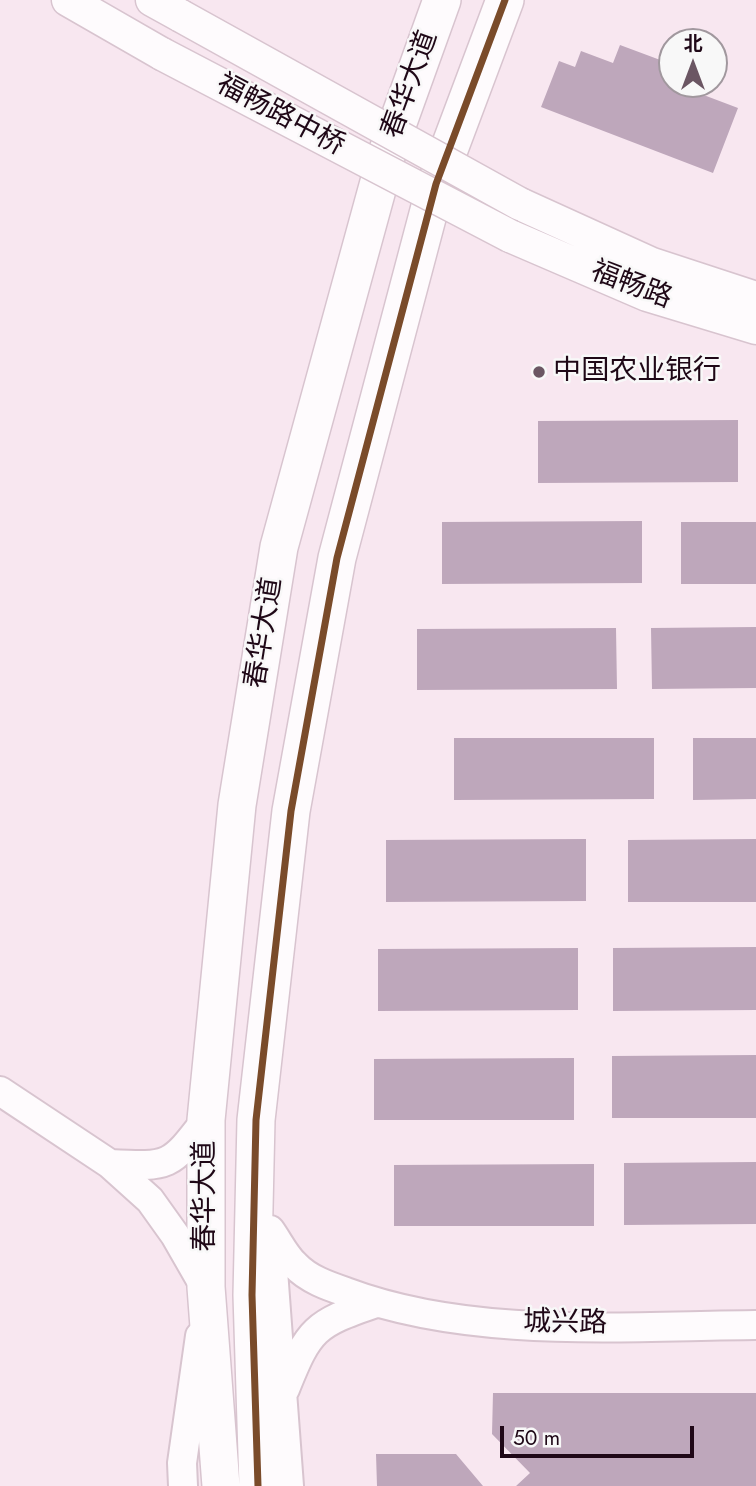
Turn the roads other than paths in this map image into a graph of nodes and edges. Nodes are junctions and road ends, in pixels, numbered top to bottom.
1 (68, 0) edge
2 (152, 0) edge
3 (442, 0) edge
4 (505, 0) edge
5 (520, 204) joint
6 (510, 236) joint
7 (756, 298) edge
8 (756, 328) edge
9 (0, 1091) edge
10 (206, 1120) junction
11 (256, 1120) junction
12 (110, 1164) junction
13 (270, 1230) junction
14 (206, 1287) junction
15 (376, 1303) junction
16 (756, 1325) edge
17 (282, 1396) junction
18 (221, 1474) edge
19 (257, 1474) edge
20 (183, 1486) edge
21 (289, 1486) edge

1 - 6 main road, 福畅路中桥, bridge
2 - 5 main road, 福畅路中桥, bridge
3 - 10 main road, 春华大道
4 - 11 main road, 春华大道
5 - 7 main road, 福畅路
6 - 8 main road, 福畅路
9 - 12 street
10 - 12 street
10 - 14 main road, 春华大道
11 - 13 street, 春华大道
11 - 19 main road, 春华大道
12 - 14 street
13 - 15 street, 城兴路
13 - 17 street, 春华大道
14 - 18 main road, 春华大道
14 - 20 street, 春华大道
15 - 16 street, 城兴路
15 - 17 street
17 - 21 street, 春华大道

